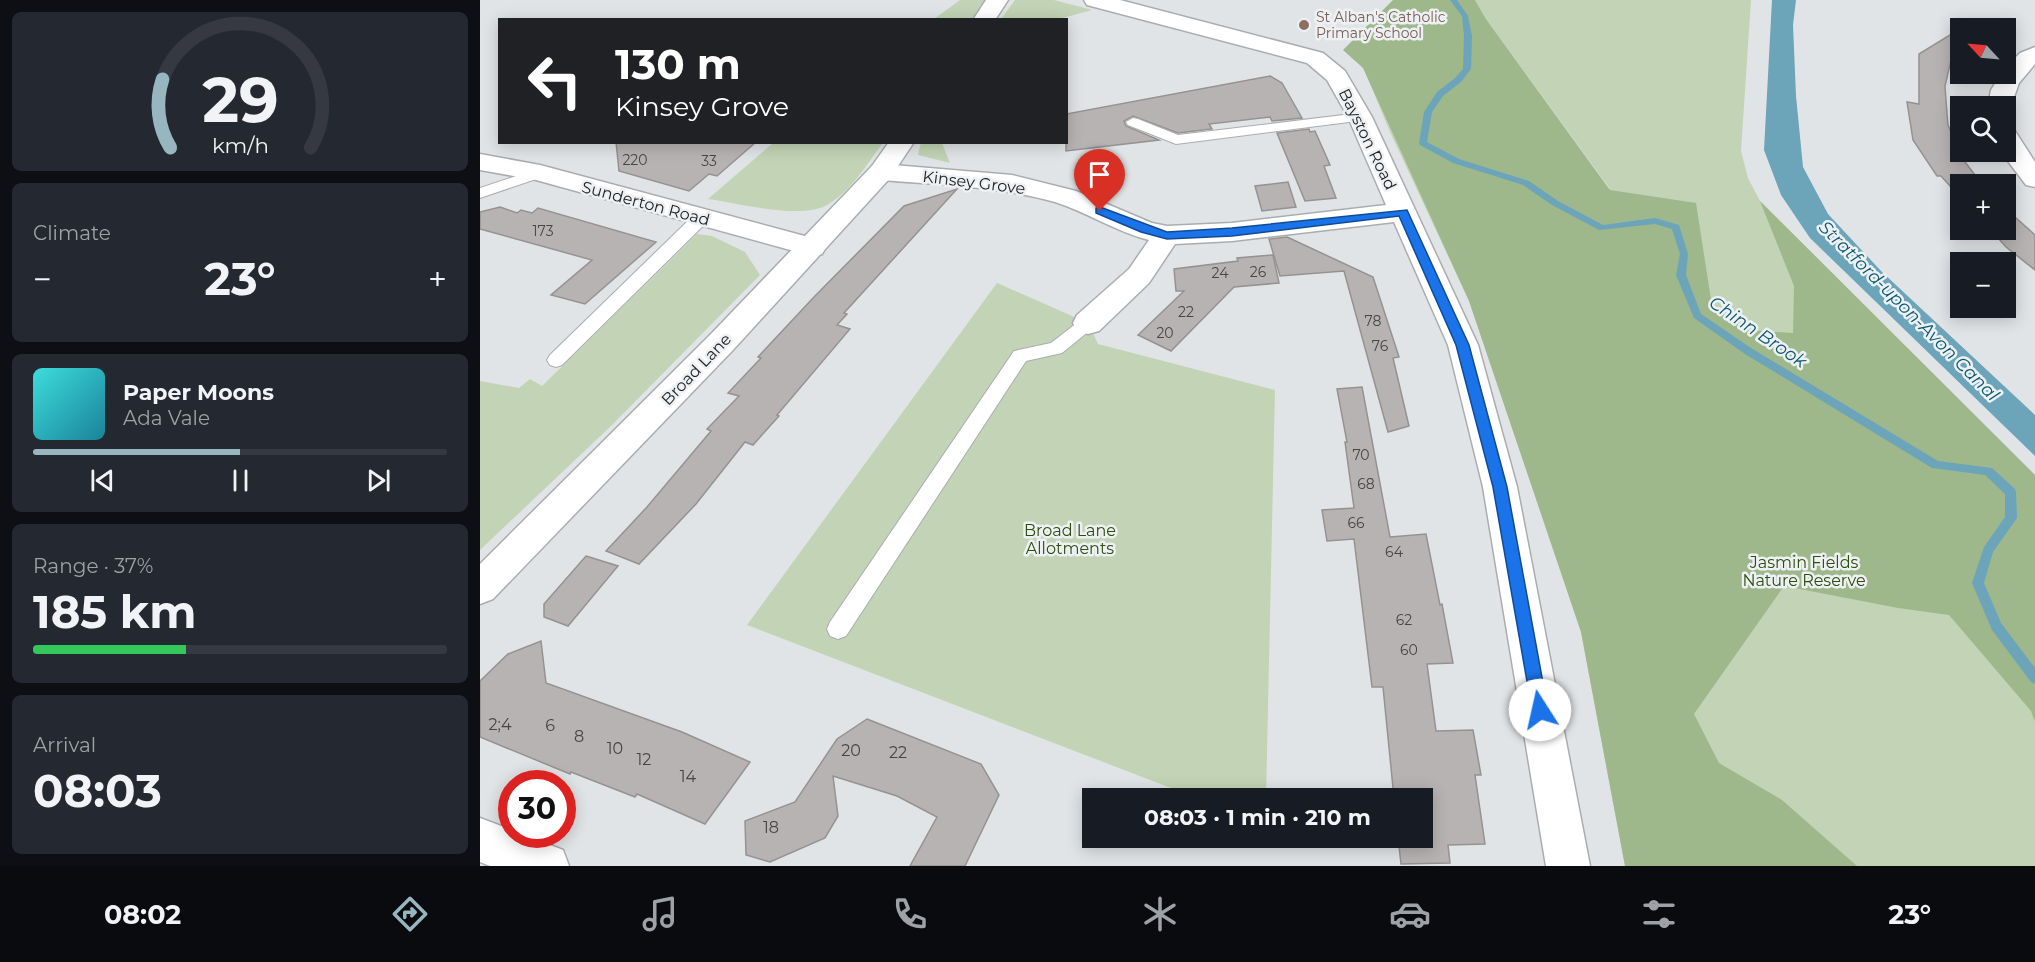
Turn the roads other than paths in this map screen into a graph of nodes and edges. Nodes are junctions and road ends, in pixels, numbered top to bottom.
1 (996, 0) edge
2 (1095, 0) edge
3 (985, 18) edge
4 (2035, 54) edge
5 (2004, 96) edge
6 (1360, 117) junction
7 (1133, 122) dead end
8 (901, 144) edge
9 (2016, 155) edge
10 (480, 162) edge
11 (881, 172) junction
12 (540, 173) junction
13 (2035, 179) edge
14 (480, 193) edge
15 (1403, 212) junction
16 (701, 218) junction
17 (1167, 235) junction
18 (812, 247) junction
19 (1088, 323) joint
20 (556, 360) dead end
21 (480, 588) edge
22 (838, 629) dead end
23 (480, 840) edge
24 (547, 866) edge
25 (1568, 866) edge

1 - 3 street
2 - 6 street, Bayston Road
4 - 5 street
6 - 7 lane
6 - 15 street, Bayston Road
8 - 11 street, Broad Lane
9 - 13 street
10 - 12 street, Sunderton Road
11 - 17 street, Kinsey Grove
11 - 18 street, Broad Lane
12 - 14 lane
12 - 16 street, Sunderton Road
15 - 17 street, Kinsey Grove
15 - 25 street, Bayston Road
16 - 18 street, Sunderton Road
16 - 20 lane
17 - 19 street
18 - 21 street, Broad Lane
19 - 22 lane
23 - 24 street

